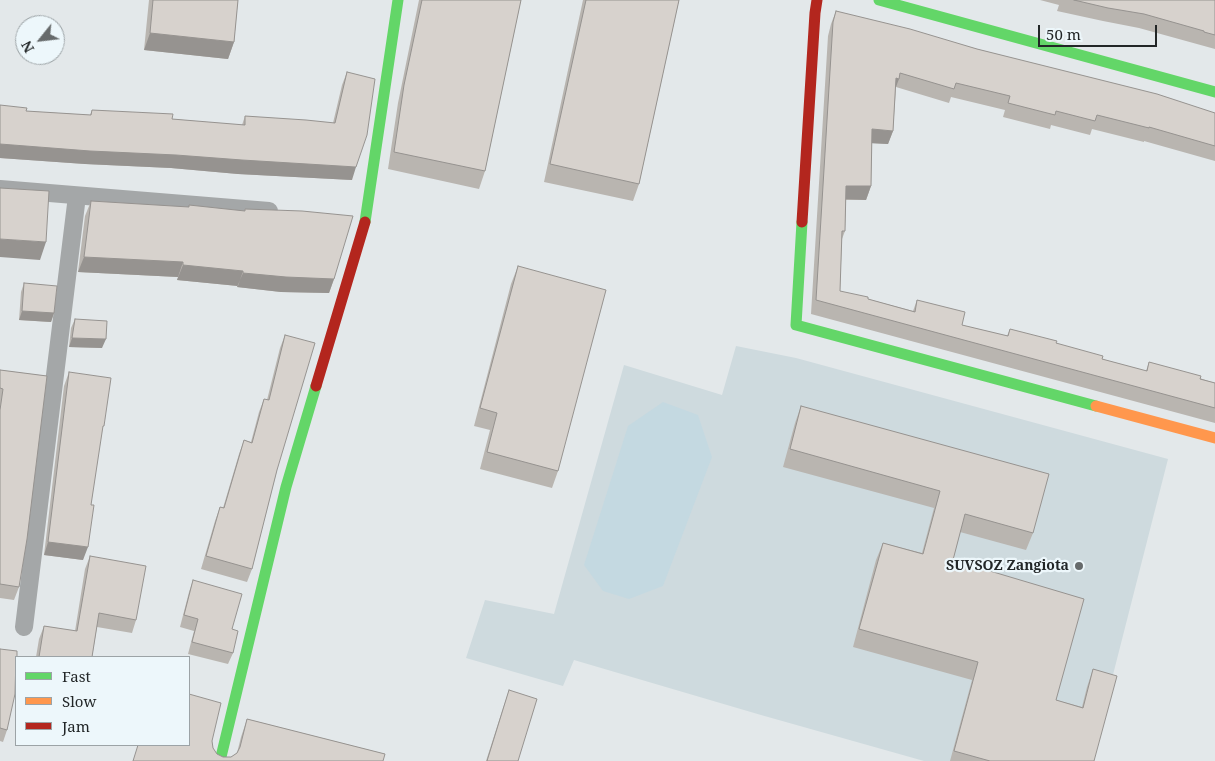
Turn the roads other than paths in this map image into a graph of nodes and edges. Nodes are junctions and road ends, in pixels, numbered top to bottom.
1 (398, 0) edge
2 (817, 0) edge
3 (879, 0) edge
4 (1215, 92) edge
5 (0, 189) edge
6 (76, 196) junction
7 (289, 213) edge
8 (347, 218) edge
9 (366, 219) junction
10 (1215, 438) edge
11 (24, 627) dead end
12 (220, 761) edge

1 - 9 street
2 - 10 street
3 - 4 street
5 - 6 street
6 - 7 street
6 - 11 street
8 - 9 street
9 - 12 street

